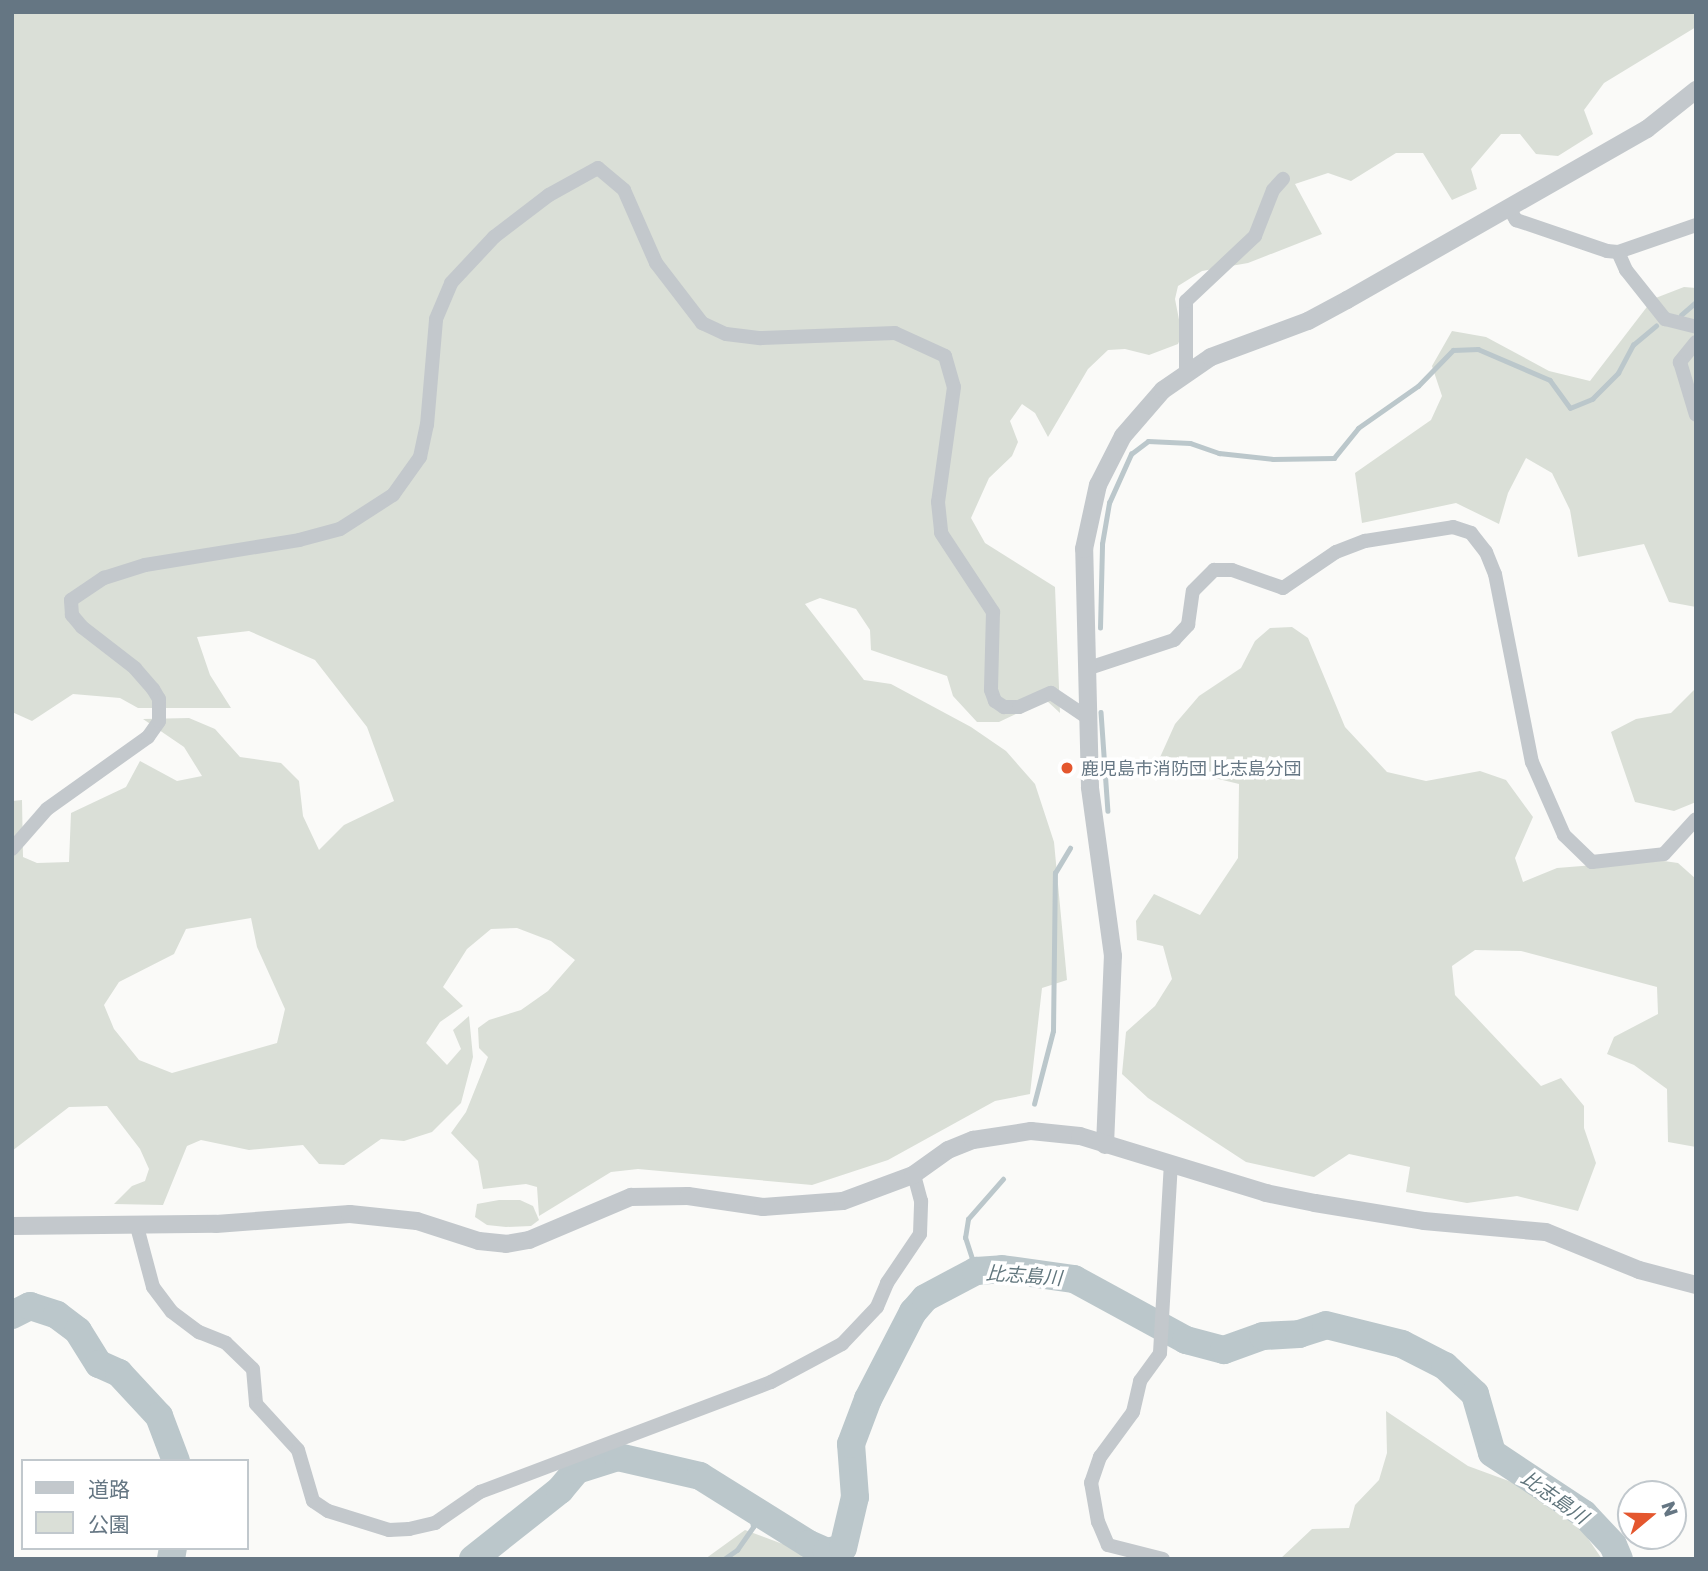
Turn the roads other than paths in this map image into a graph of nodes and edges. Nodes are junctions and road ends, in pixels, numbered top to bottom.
1 (1696, 90) edge
2 (1283, 179) dead end
3 (1509, 208) junction
4 (1696, 225) edge
5 (1618, 252) junction
6 (1696, 327) edge
7 (1696, 342) edge
8 (1186, 372) junction
9 (1696, 415) edge
10 (1086, 669) junction
11 (1088, 718) junction
12 (1696, 819) edge
13 (12, 849) edge
14 (1105, 1145) junction
15 (1171, 1164) junction
16 (914, 1174) junction
17 (136, 1223) junction
18 (12, 1226) edge
19 (1696, 1285) edge
20 (1163, 1559) edge

1 - 3 street
2 - 8 street
3 - 5 street
3 - 8 street
4 - 5 street
5 - 6 street
7 - 9 street
8 - 10 street
10 - 11 street
10 - 12 street
11 - 13 street
11 - 14 street
14 - 15 street
14 - 16 street
15 - 19 street
15 - 20 street
16 - 17 street
16 - 17 street
17 - 18 street

